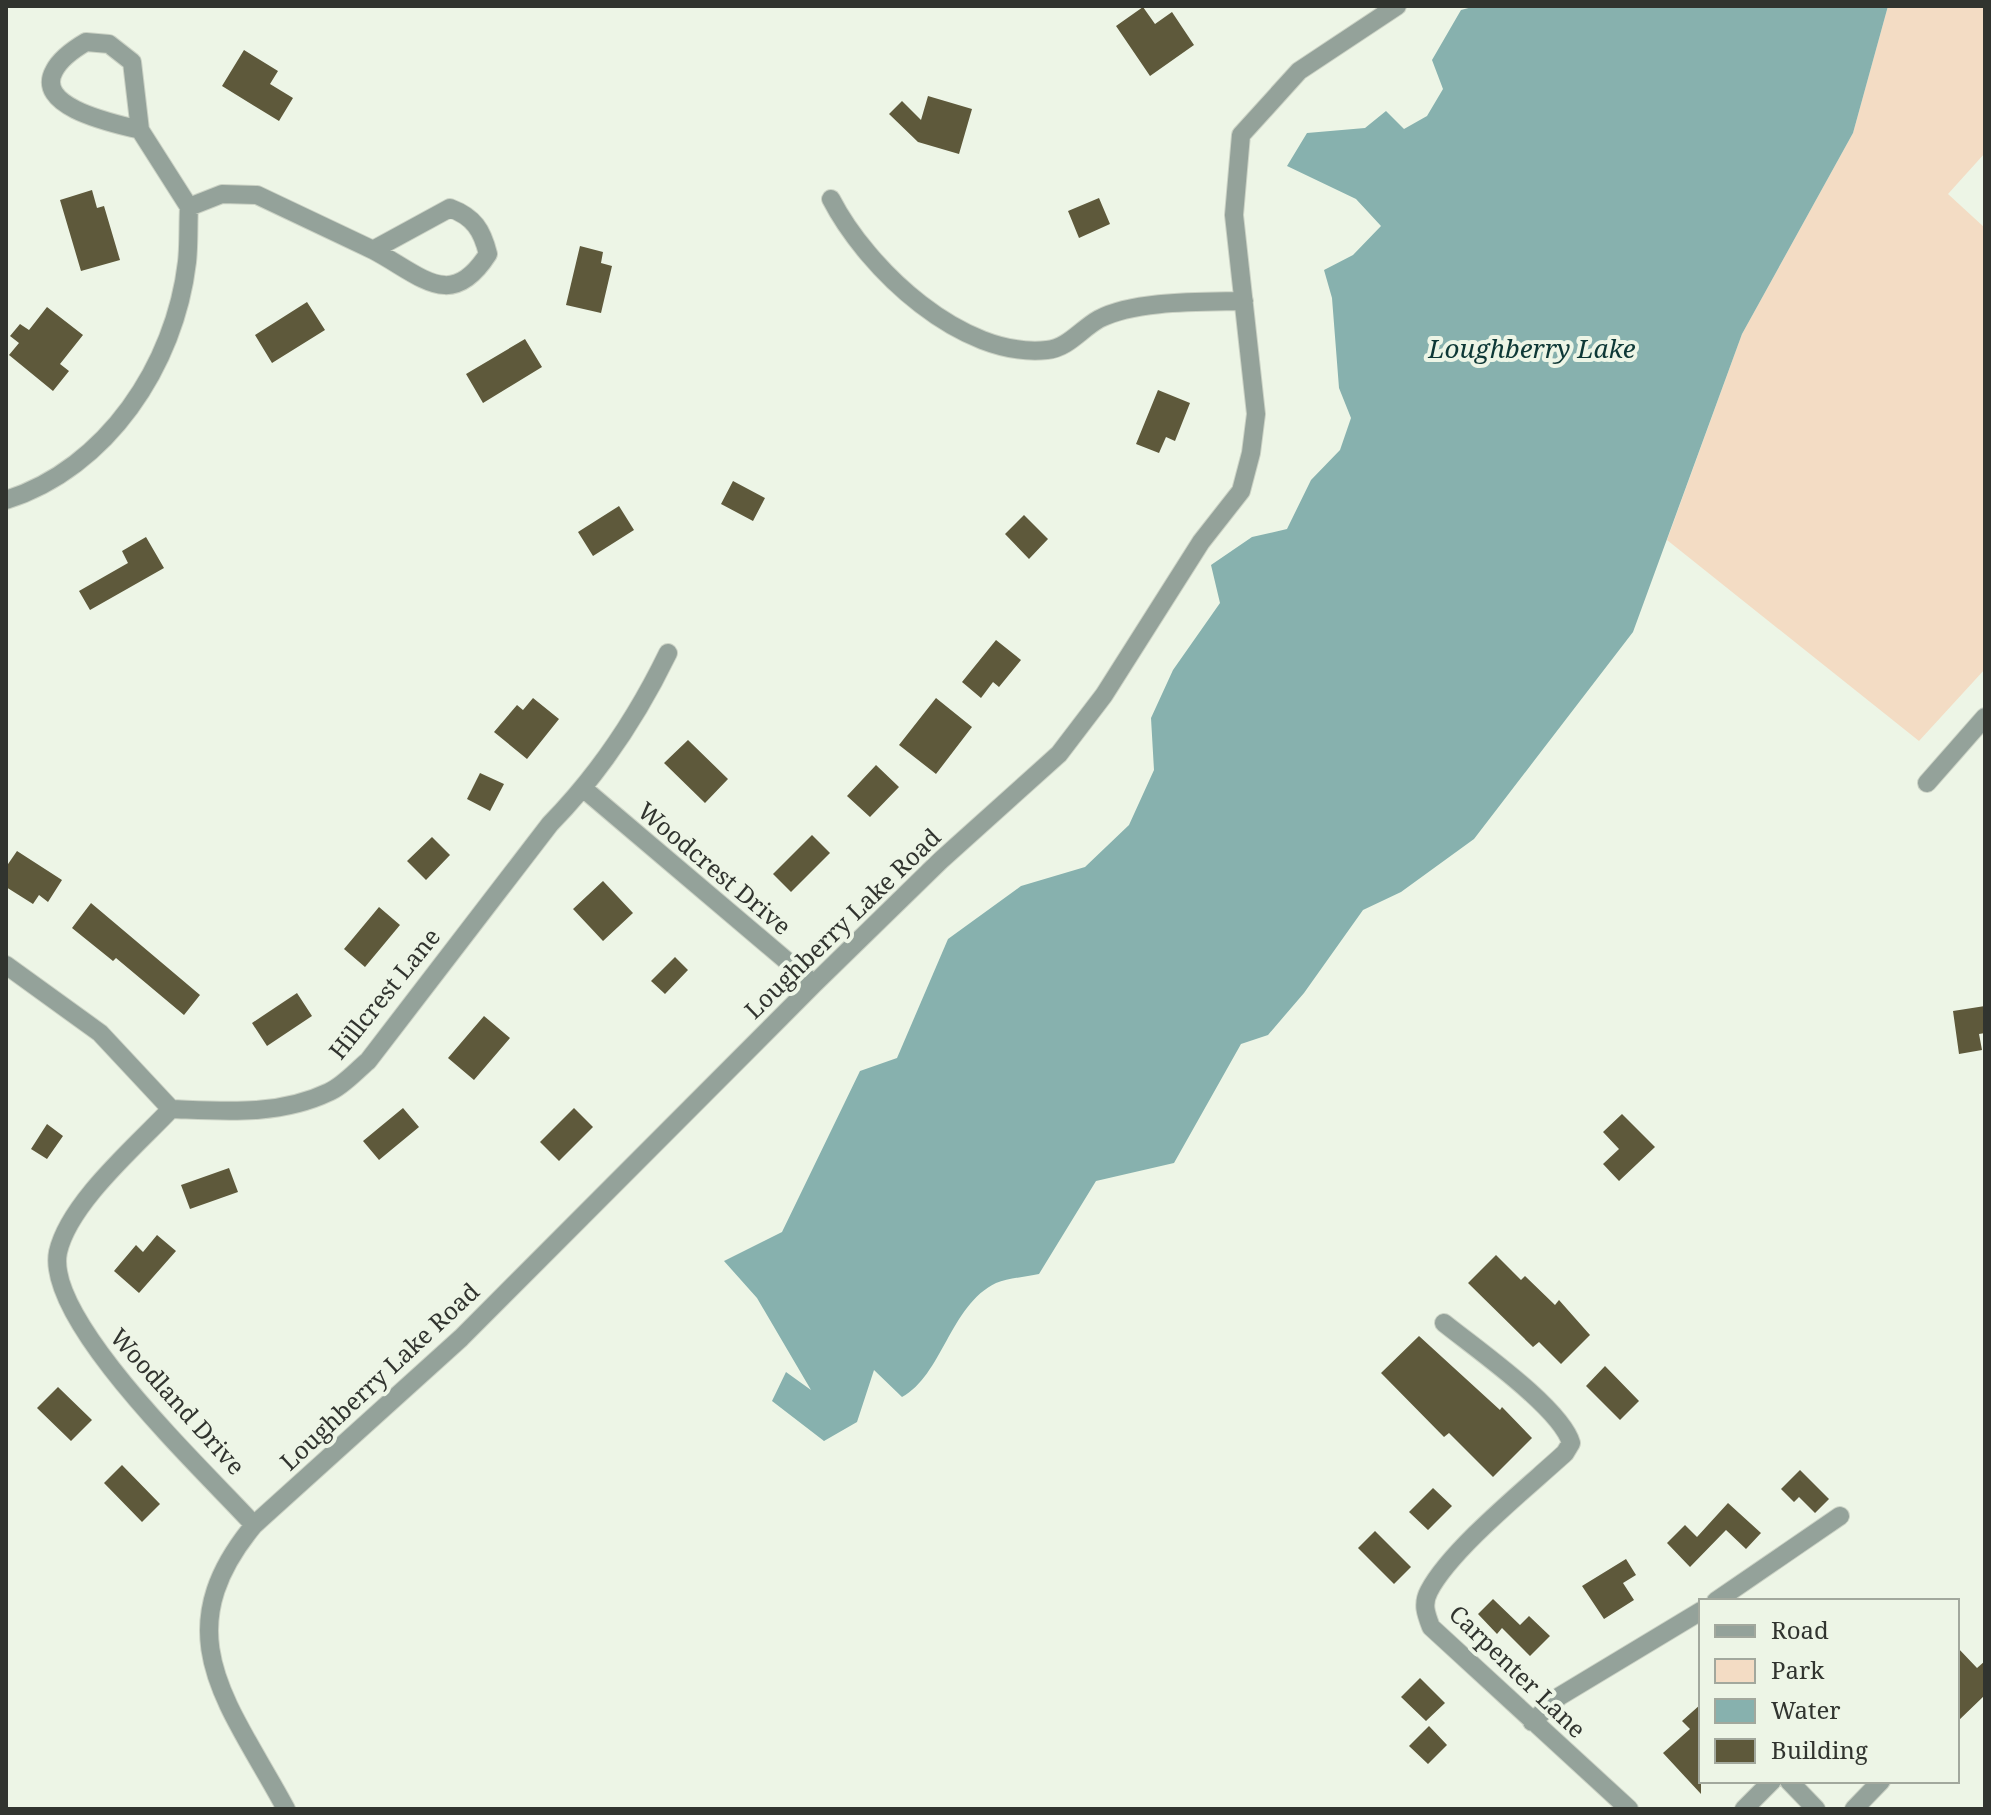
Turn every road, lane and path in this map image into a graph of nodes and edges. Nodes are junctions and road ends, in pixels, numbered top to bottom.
1 (1397, 6) edge
2 (140, 130) junction
3 (831, 199) dead end
4 (189, 207) junction
5 (373, 250) junction
6 (1244, 301) junction
7 (6, 500) edge
8 (668, 653) dead end
9 (1985, 717) edge
10 (1927, 783) dead end
11 (584, 789) junction
12 (6, 965) edge
13 (814, 984) junction
14 (171, 1109) junction
15 (1444, 1323) dead end
16 (1840, 1516) dead end
17 (254, 1525) junction
18 (1719, 1599) edge
19 (1699, 1612) edge
20 (1532, 1722) junction
21 (1770, 1783) edge
22 (1791, 1783) edge
23 (1879, 1783) edge
24 (286, 1809) edge
25 (1629, 1809) edge
26 (1744, 1809) edge
27 (1816, 1809) edge
28 (1854, 1809) edge

1 - 6 street, Loughberry Lake Road
2 - 2 street
2 - 4 street
3 - 6 street
4 - 5 street
4 - 7 street
5 - 5 street
6 - 13 street, Loughberry Lake Road
8 - 11 street, Hillcrest Lane
9 - 10 street
11 - 13 street, Woodcrest Drive
11 - 14 street, Hillcrest Lane
12 - 14 street
13 - 17 street, Loughberry Lake Road
14 - 17 street, Woodland Drive
15 - 20 street, Carpenter Lane
16 - 18 street
17 - 24 street, Loughberry Lake Road
19 - 20 street
20 - 25 street, Carpenter Lane
21 - 26 street
22 - 27 street
23 - 28 street

